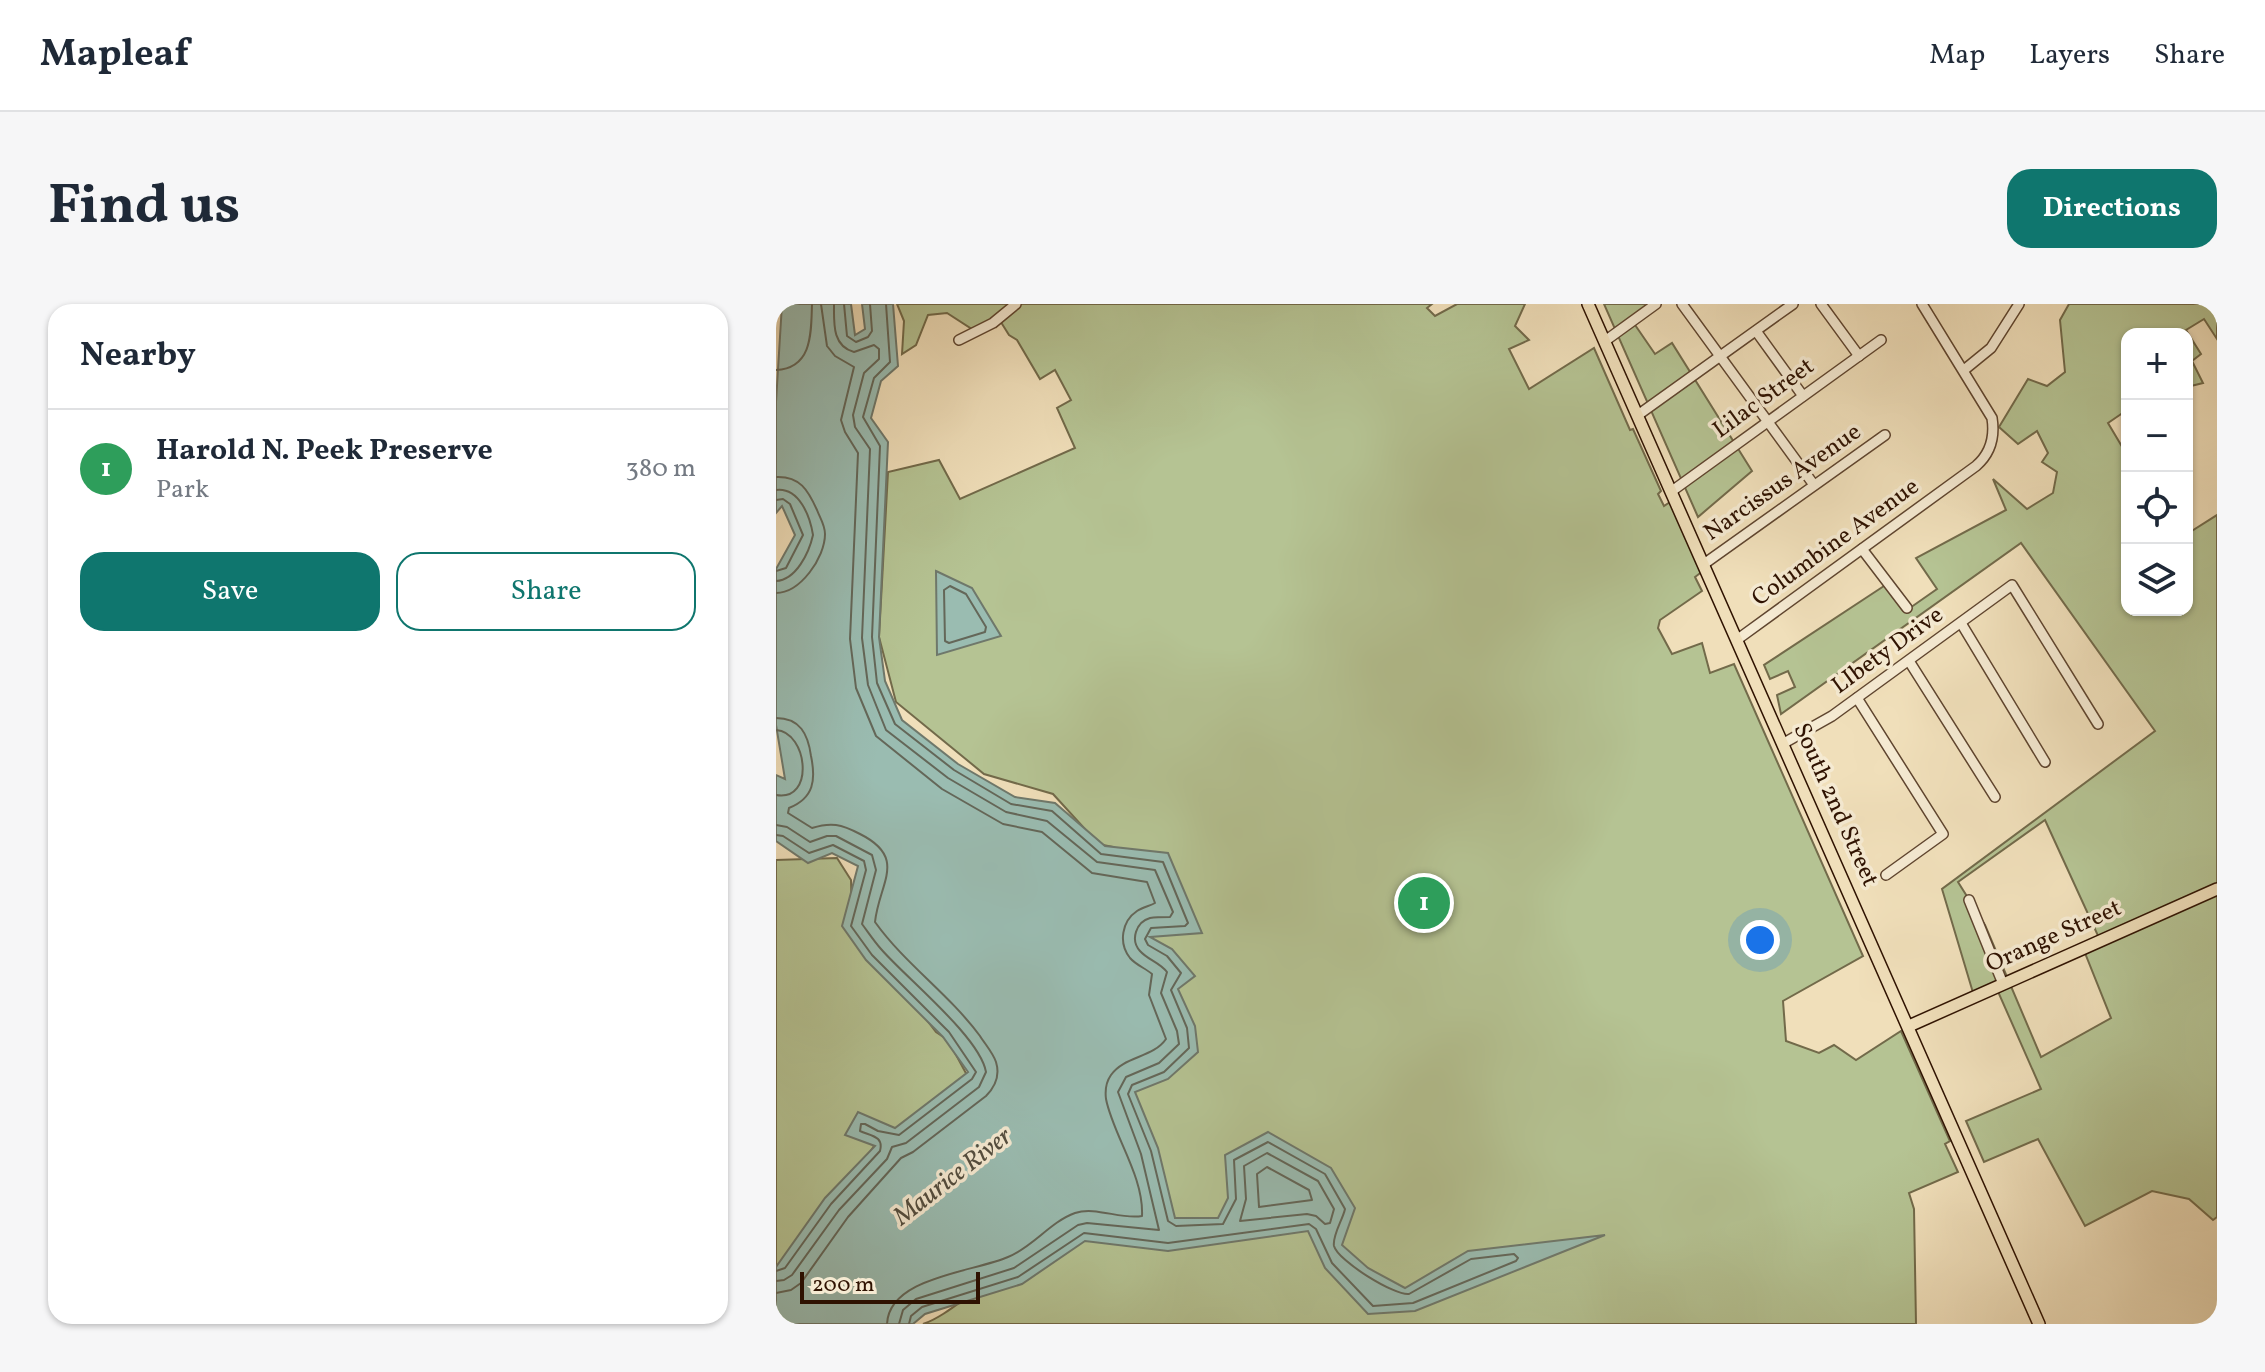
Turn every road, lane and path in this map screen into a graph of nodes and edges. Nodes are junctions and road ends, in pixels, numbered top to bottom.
1 (1016, 304) edge
2 (1588, 304) edge
3 (1656, 304) edge
4 (1682, 304) edge
5 (1793, 304) edge
6 (1821, 304) edge
7 (1922, 304) edge
8 (2019, 304) edge
9 (1756, 331) junction
10 (959, 340) dead end
11 (1881, 340) dead end
12 (1605, 341) junction
13 (1721, 356) junction
14 (1859, 356) junction
15 (1964, 370) junction
16 (1803, 396) junction
17 (1638, 415) junction
18 (1769, 421) junction
19 (1885, 435) dead end
20 (1814, 485) junction
21 (1672, 491) junction
22 (1862, 549) junction
23 (1704, 564) junction
24 (1907, 608) dead end
25 (1961, 623) junction
26 (1738, 639) junction
27 (1909, 661) junction
28 (1857, 698) junction
29 (2098, 724) dead end
30 (1784, 743) junction
31 (2045, 762) dead end
32 (1995, 797) dead end
33 (1886, 875) dead end
34 (2217, 889) edge
35 (1969, 900) dead end
36 (2003, 984) junction
37 (1909, 1026) junction
38 (2039, 1324) edge

1 - 10 street
2 - 12 main road, South 2nd Street
3 - 12 street
4 - 13 street
5 - 9 street
6 - 14 street
7 - 15 street, Columbine Avenue
8 - 15 street
9 - 13 street
9 - 16 street
11 - 14 street, Lilac Street
12 - 17 main road, South 2nd Street
13 - 17 street
13 - 18 street
14 - 16 street, Lilac Street
15 - 22 street, Columbine Avenue
16 - 18 street, Lilac Street
17 - 21 main road, South 2nd Street
18 - 20 street
18 - 21 street, Lilac Street
19 - 20 street, Narcissus Avenue
20 - 23 street, Narcissus Avenue
21 - 23 main road, South 2nd Street
22 - 24 street
22 - 26 street, Columbine Avenue
23 - 26 main road, South 2nd Street
25 - 27 street, LIbety Drive
25 - 29 street, LIbety Drive
25 - 31 street
26 - 30 main road, South 2nd Street
27 - 28 street, LIbety Drive
27 - 32 street
28 - 30 street, LIbety Drive
28 - 33 street
30 - 37 main road, South 2nd Street
34 - 36 main road, Orange Street
35 - 36 street
36 - 37 main road, Orange Street
37 - 38 main road, South 2nd Street

